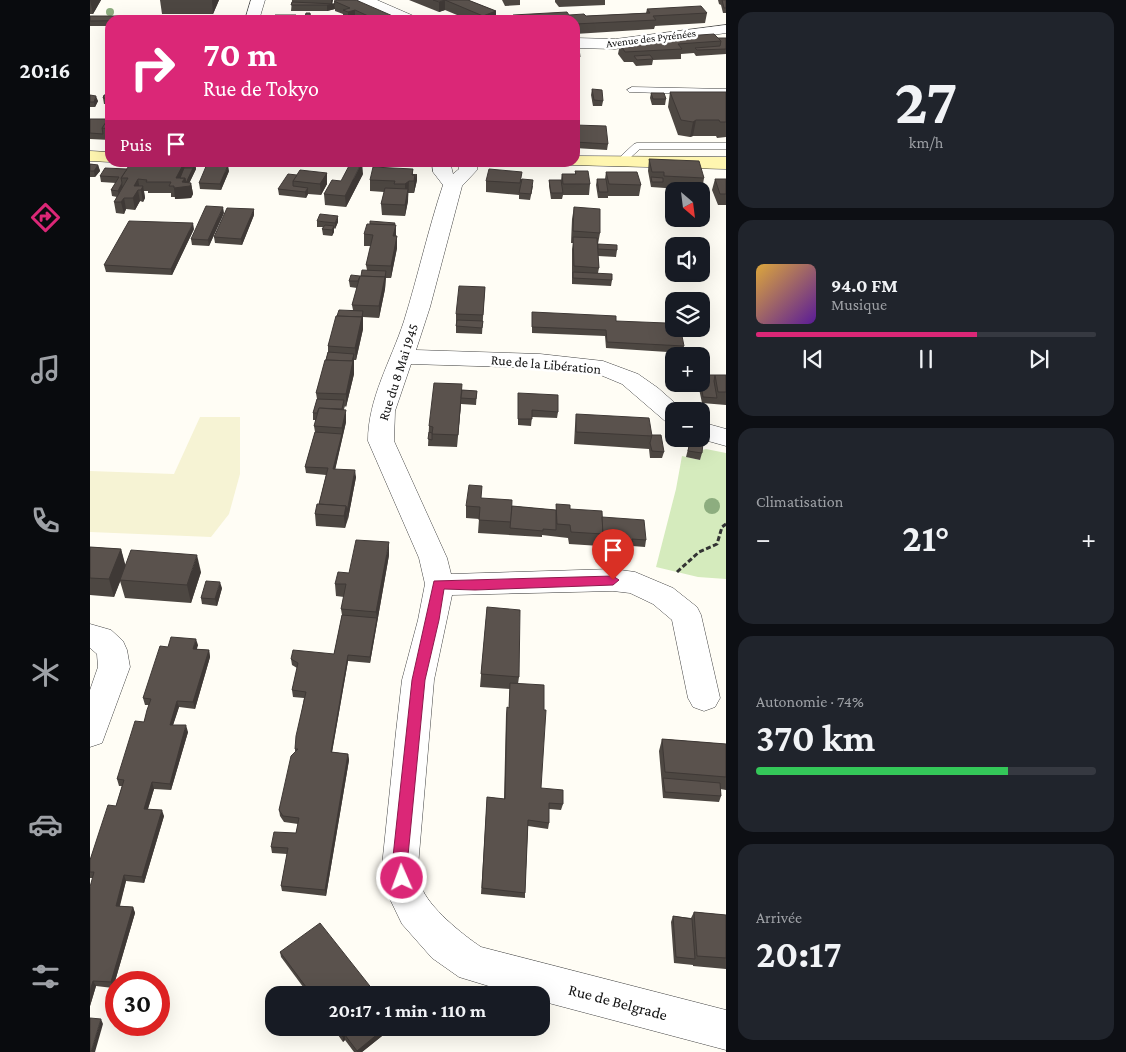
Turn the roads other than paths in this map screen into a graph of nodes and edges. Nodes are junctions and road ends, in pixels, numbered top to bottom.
1 (258, 0) edge
2 (365, 0) edge
3 (252, 15) edge
4 (400, 15) edge
5 (726, 29) edge
6 (580, 43) edge
7 (632, 90) dead end
8 (726, 92) edge
9 (726, 146) edge
10 (90, 156) edge
11 (105, 156) edge
12 (580, 161) edge
13 (626, 162) junction
14 (726, 163) edge
15 (441, 167) edge
16 (468, 167) edge
17 (453, 184) junction
18 (403, 357) junction
19 (665, 407) edge
20 (710, 433) edge
21 (726, 438) edge
22 (438, 584) junction
23 (90, 636) edge
24 (704, 698) dead end
25 (90, 734) edge
26 (726, 1030) edge

1 - 3 street
2 - 4 street
5 - 6 street, Avenue des Pyrénées
7 - 8 lane
9 - 13 lane
10 - 11 main road
12 - 13 main road
13 - 14 main road
15 - 17 street
16 - 17 street
17 - 18 street, Rue du 8 Mai 1945
18 - 19 street, Rue de la Libération
18 - 22 street, Rue du 8 Mai 1945
20 - 21 street
22 - 24 street
22 - 26 street, Rue de Belgrade
23 - 25 street

